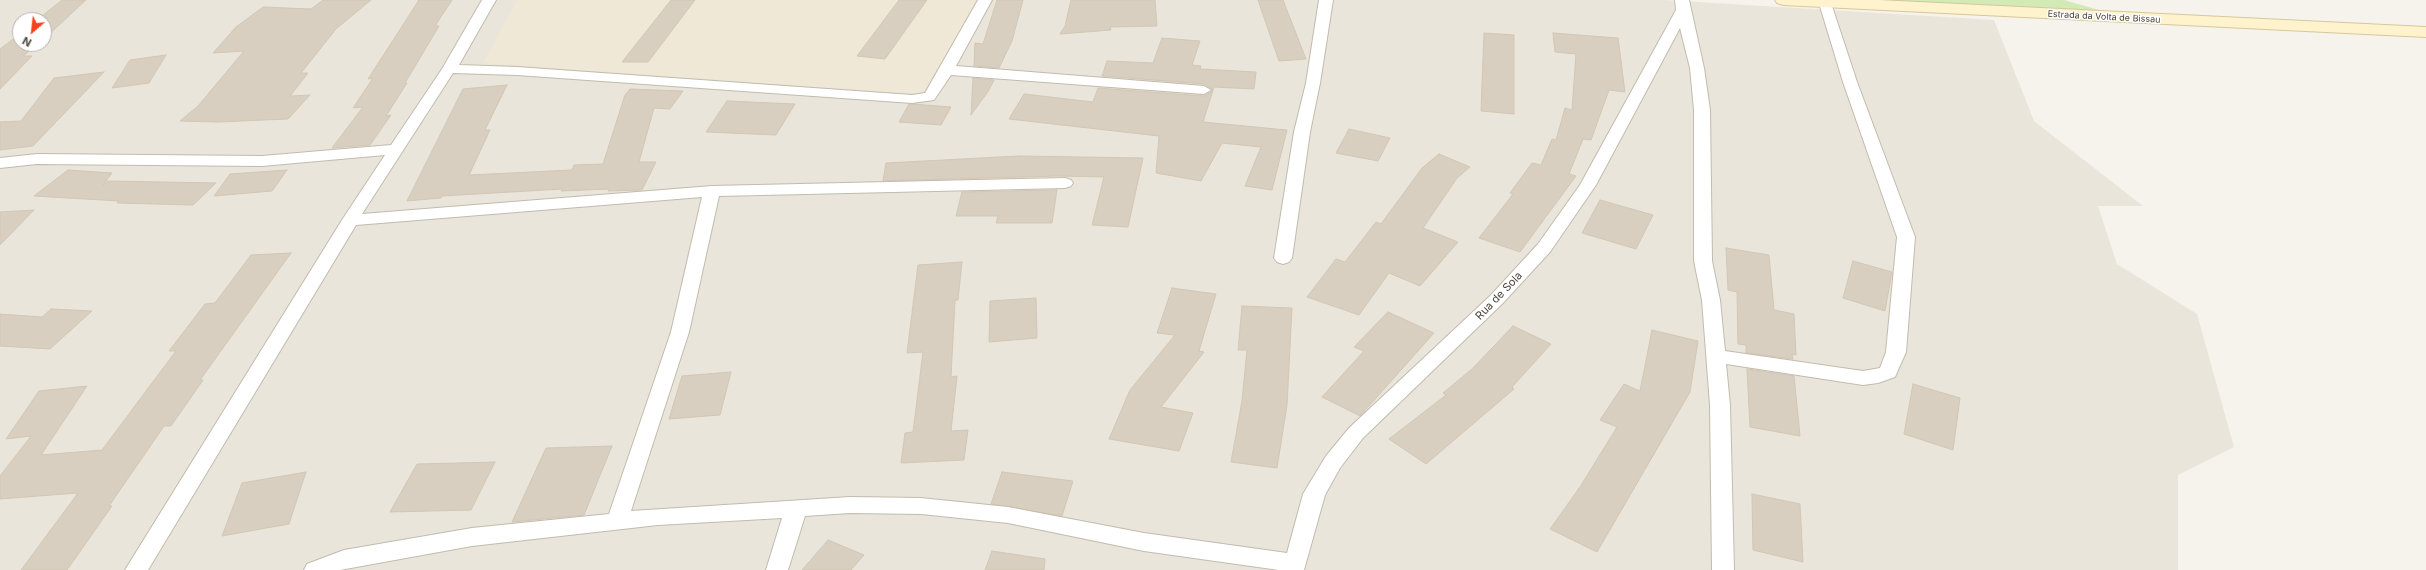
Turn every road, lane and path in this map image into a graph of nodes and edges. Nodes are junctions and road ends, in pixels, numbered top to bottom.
1 (489, 0) edge
2 (985, 0) edge
3 (1326, 0) edge
4 (1783, 0) edge
5 (1826, 2) junction
6 (1683, 5) edge
7 (2426, 32) edge
8 (449, 69) junction
9 (947, 70) junction
10 (1204, 90) dead end
11 (397, 149) junction
12 (0, 163) edge
13 (1065, 183) dead end
14 (712, 191) junction
15 (350, 220) junction
16 (1282, 258) dead end
17 (1716, 356) junction
18 (796, 509) junction
19 (618, 520) junction
20 (1293, 566) edge
21 (136, 570) edge
22 (315, 570) edge
23 (777, 570) edge
24 (1723, 570) edge

1 - 8 street
2 - 9 street
3 - 16 street
4 - 5 main road, Estrada da Volta de Bissau
5 - 7 main road, Estrada da Volta de Bissau
5 - 17 street
6 - 17 street
6 - 20 street, Rua de Sola
8 - 9 street
8 - 11 street
9 - 10 street
11 - 12 street
11 - 15 street
13 - 14 street
14 - 15 street
14 - 19 street
15 - 21 street
17 - 24 street
18 - 19 street
18 - 20 street
18 - 23 street
19 - 22 street

